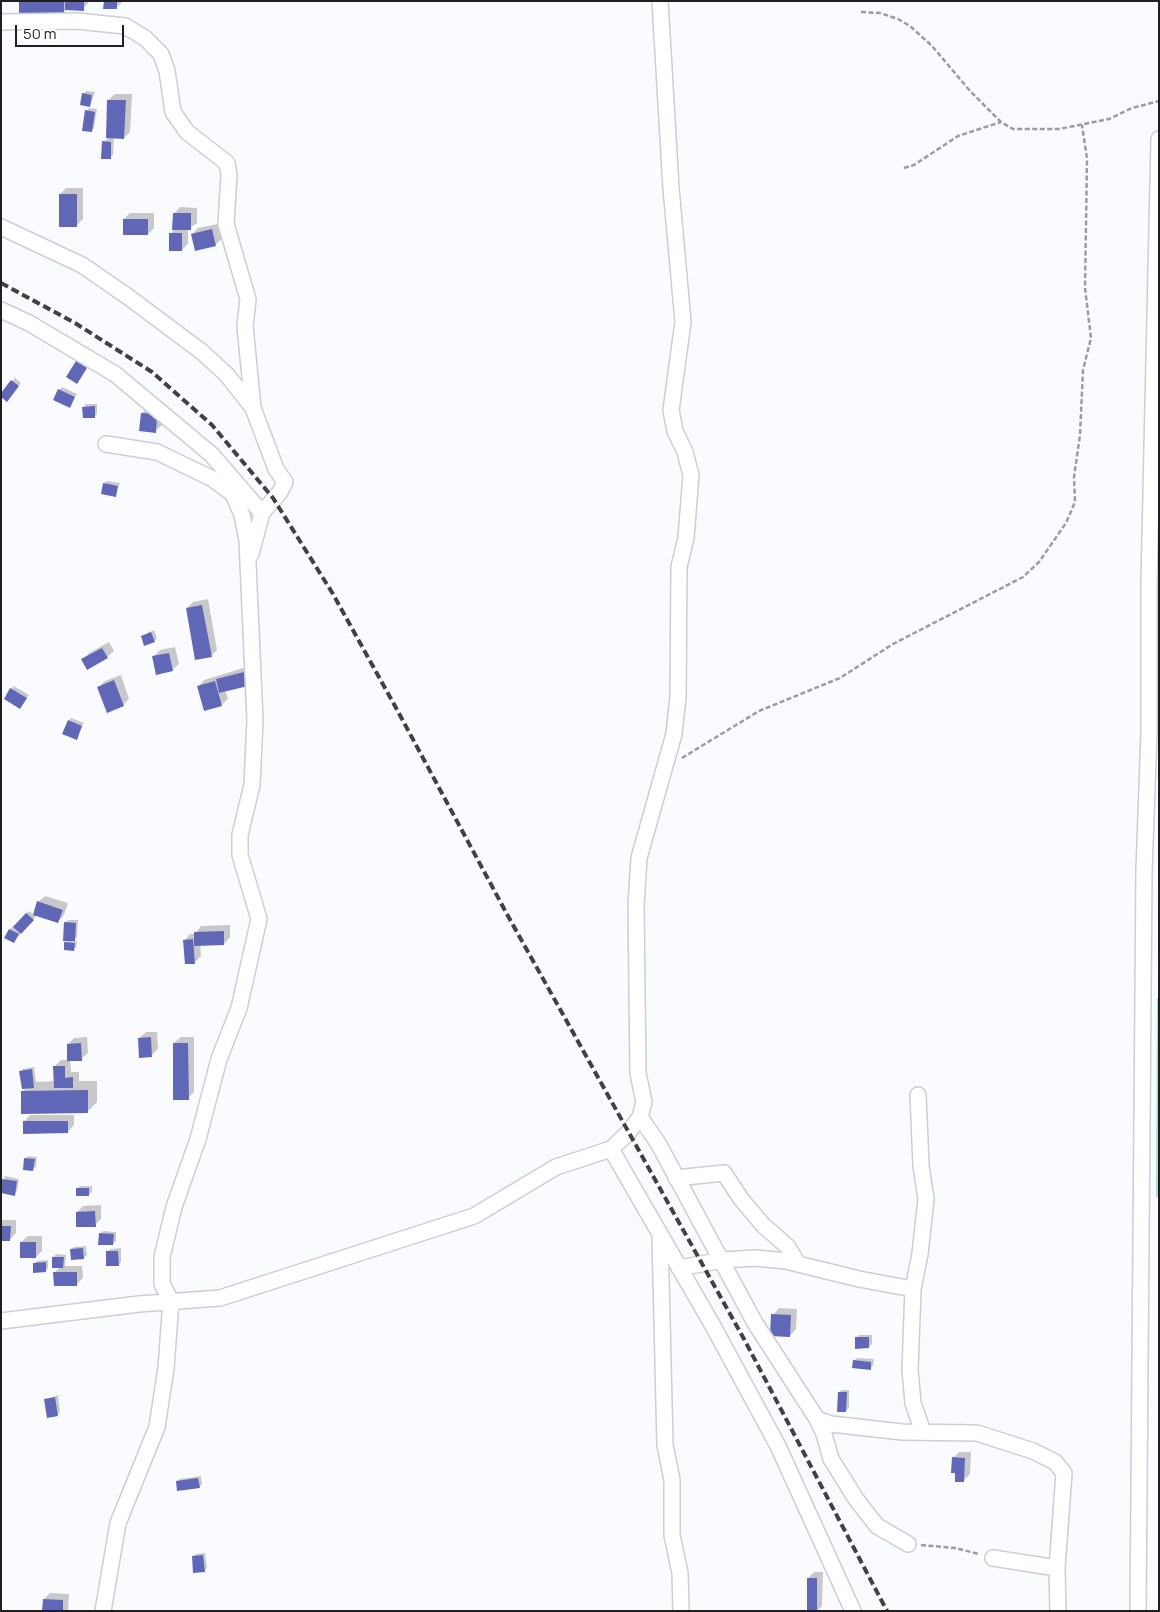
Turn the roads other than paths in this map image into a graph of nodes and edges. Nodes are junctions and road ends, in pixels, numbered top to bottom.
1 (660, 1) edge
2 (1, 22) edge
3 (1159, 139) edge
4 (1, 227) edge
5 (1, 310) edge
6 (253, 408) junction
7 (106, 444) dead end
8 (262, 513) junction
9 (248, 562) junction
10 (918, 1095) dead end
11 (640, 1116) junction
12 (610, 1149) junction
13 (676, 1178) junction
14 (660, 1233) junction
15 (723, 1260) junction
16 (798, 1264) junction
17 (679, 1268) junction
18 (912, 1289) junction
19 (171, 1301) junction
20 (1, 1321) edge
21 (817, 1420) junction
22 (923, 1432) junction
23 (908, 1544) road end
24 (993, 1558) road end
25 (1057, 1568) junction
26 (103, 1611) edge
27 (681, 1611) edge
28 (853, 1611) edge
29 (1058, 1611) edge
30 (1138, 1611) edge

1 - 11 street
2 - 6 street
3 - 30 street
4 - 6 street
5 - 8 street
6 - 8 street
7 - 9 street
8 - 9 street
9 - 19 street
10 - 18 street
11 - 12 street
11 - 13 street
12 - 14 street
12 - 19 street
13 - 15 street
13 - 16 street
14 - 17 street
14 - 27 street
15 - 16 street
15 - 17 street
15 - 21 street
16 - 18 street
17 - 28 street
18 - 22 street
19 - 20 street
19 - 26 street
21 - 22 street
21 - 23 street
22 - 25 street
24 - 25 street
25 - 29 street

